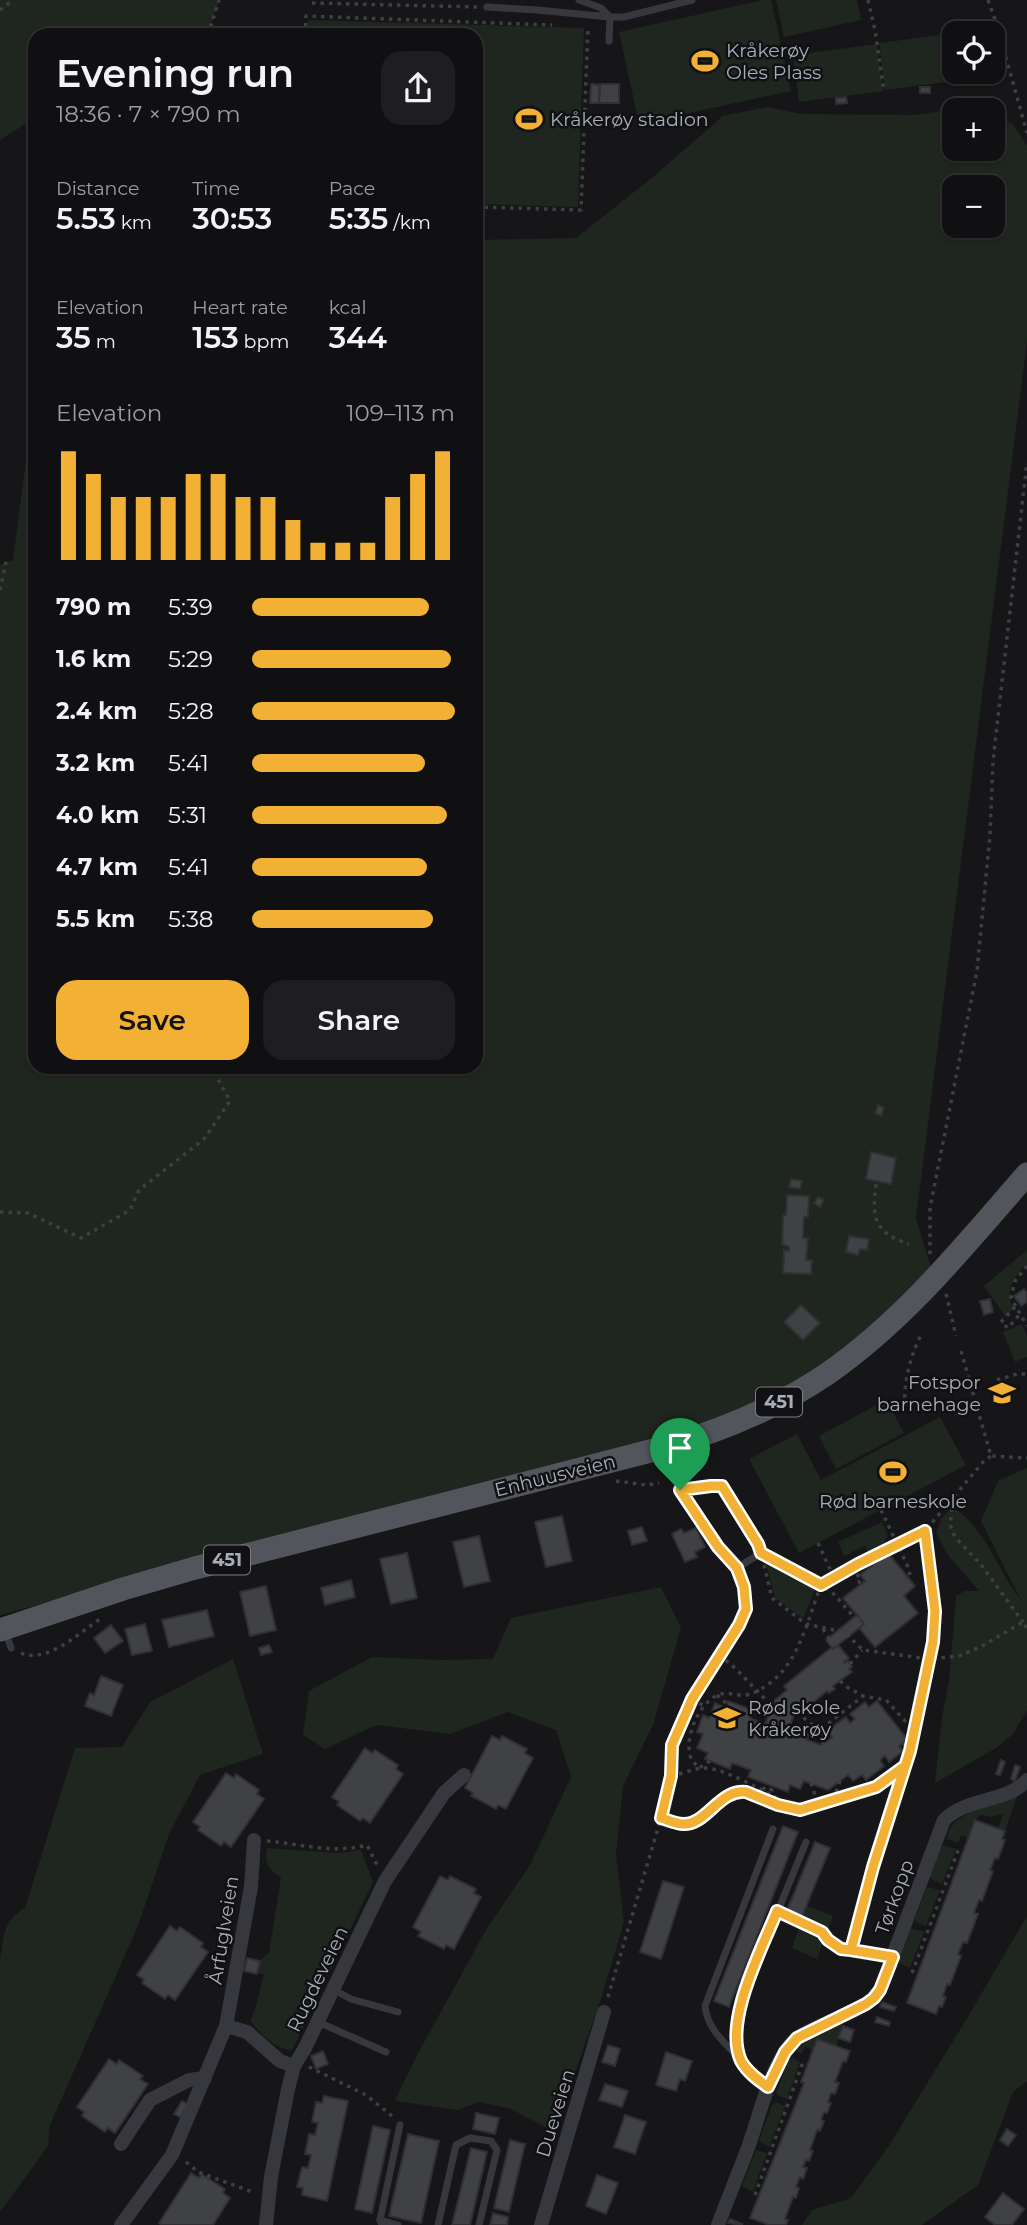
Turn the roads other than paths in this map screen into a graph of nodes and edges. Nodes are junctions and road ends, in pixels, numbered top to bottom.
1 (579, 0) edge
2 (692, 0) edge
3 (487, 7) road end
4 (610, 17) junction
5 (609, 41) dead end
6 (1027, 1174) edge
7 (662, 1448) junction
8 (680, 1490) junction
9 (737, 1568) junction
10 (744, 1587) road end
11 (5, 1636) edge
12 (464, 1776) dead end
13 (1027, 1780) edge
14 (773, 1829) dead end
15 (254, 1840) road end
16 (806, 1842) dead end
17 (334, 1990) junction
18 (398, 2012) dead end
19 (604, 2012) road end
20 (318, 2022) junction
21 (226, 2026) junction
22 (386, 2052) dead end
23 (741, 2060) junction
24 (295, 2064) junction
25 (205, 2078) junction
26 (768, 2087) junction
27 (400, 2125) road end
28 (121, 2144) dead end
29 (381, 2222) edge
30 (121, 2225) edge
31 (266, 2225) edge
32 (397, 2225) edge
33 (438, 2225) edge
34 (479, 2225) edge
35 (541, 2225) edge
36 (718, 2225) edge

1 - 4 lane
2 - 4 lane
3 - 4 lane
4 - 5 lane
6 - 7 main road, Enhuusveien / 451
7 - 8 lane
7 - 11 main road, Enhuusveien / 451
8 - 9 lane
8 - 9 lane
9 - 10 lane
12 - 17 street, Rugdeveien
13 - 26 street, Tørkopp
14 - 23 lane
15 - 21 street, Årfuglveien
16 - 23 lane
17 - 18 lane
17 - 20 street, Rugdeveien
19 - 35 street, Dueveien
20 - 22 lane
20 - 24 street, Rugdeveien
21 - 24 street
21 - 25 street, Årfuglveien
23 - 26 lane
24 - 31 street, Rugdeveien
25 - 28 street
25 - 30 street, Årfuglveien
26 - 36 street, Tørkopp
27 - 29 lane
29 - 32 lane
33 - 34 lane

